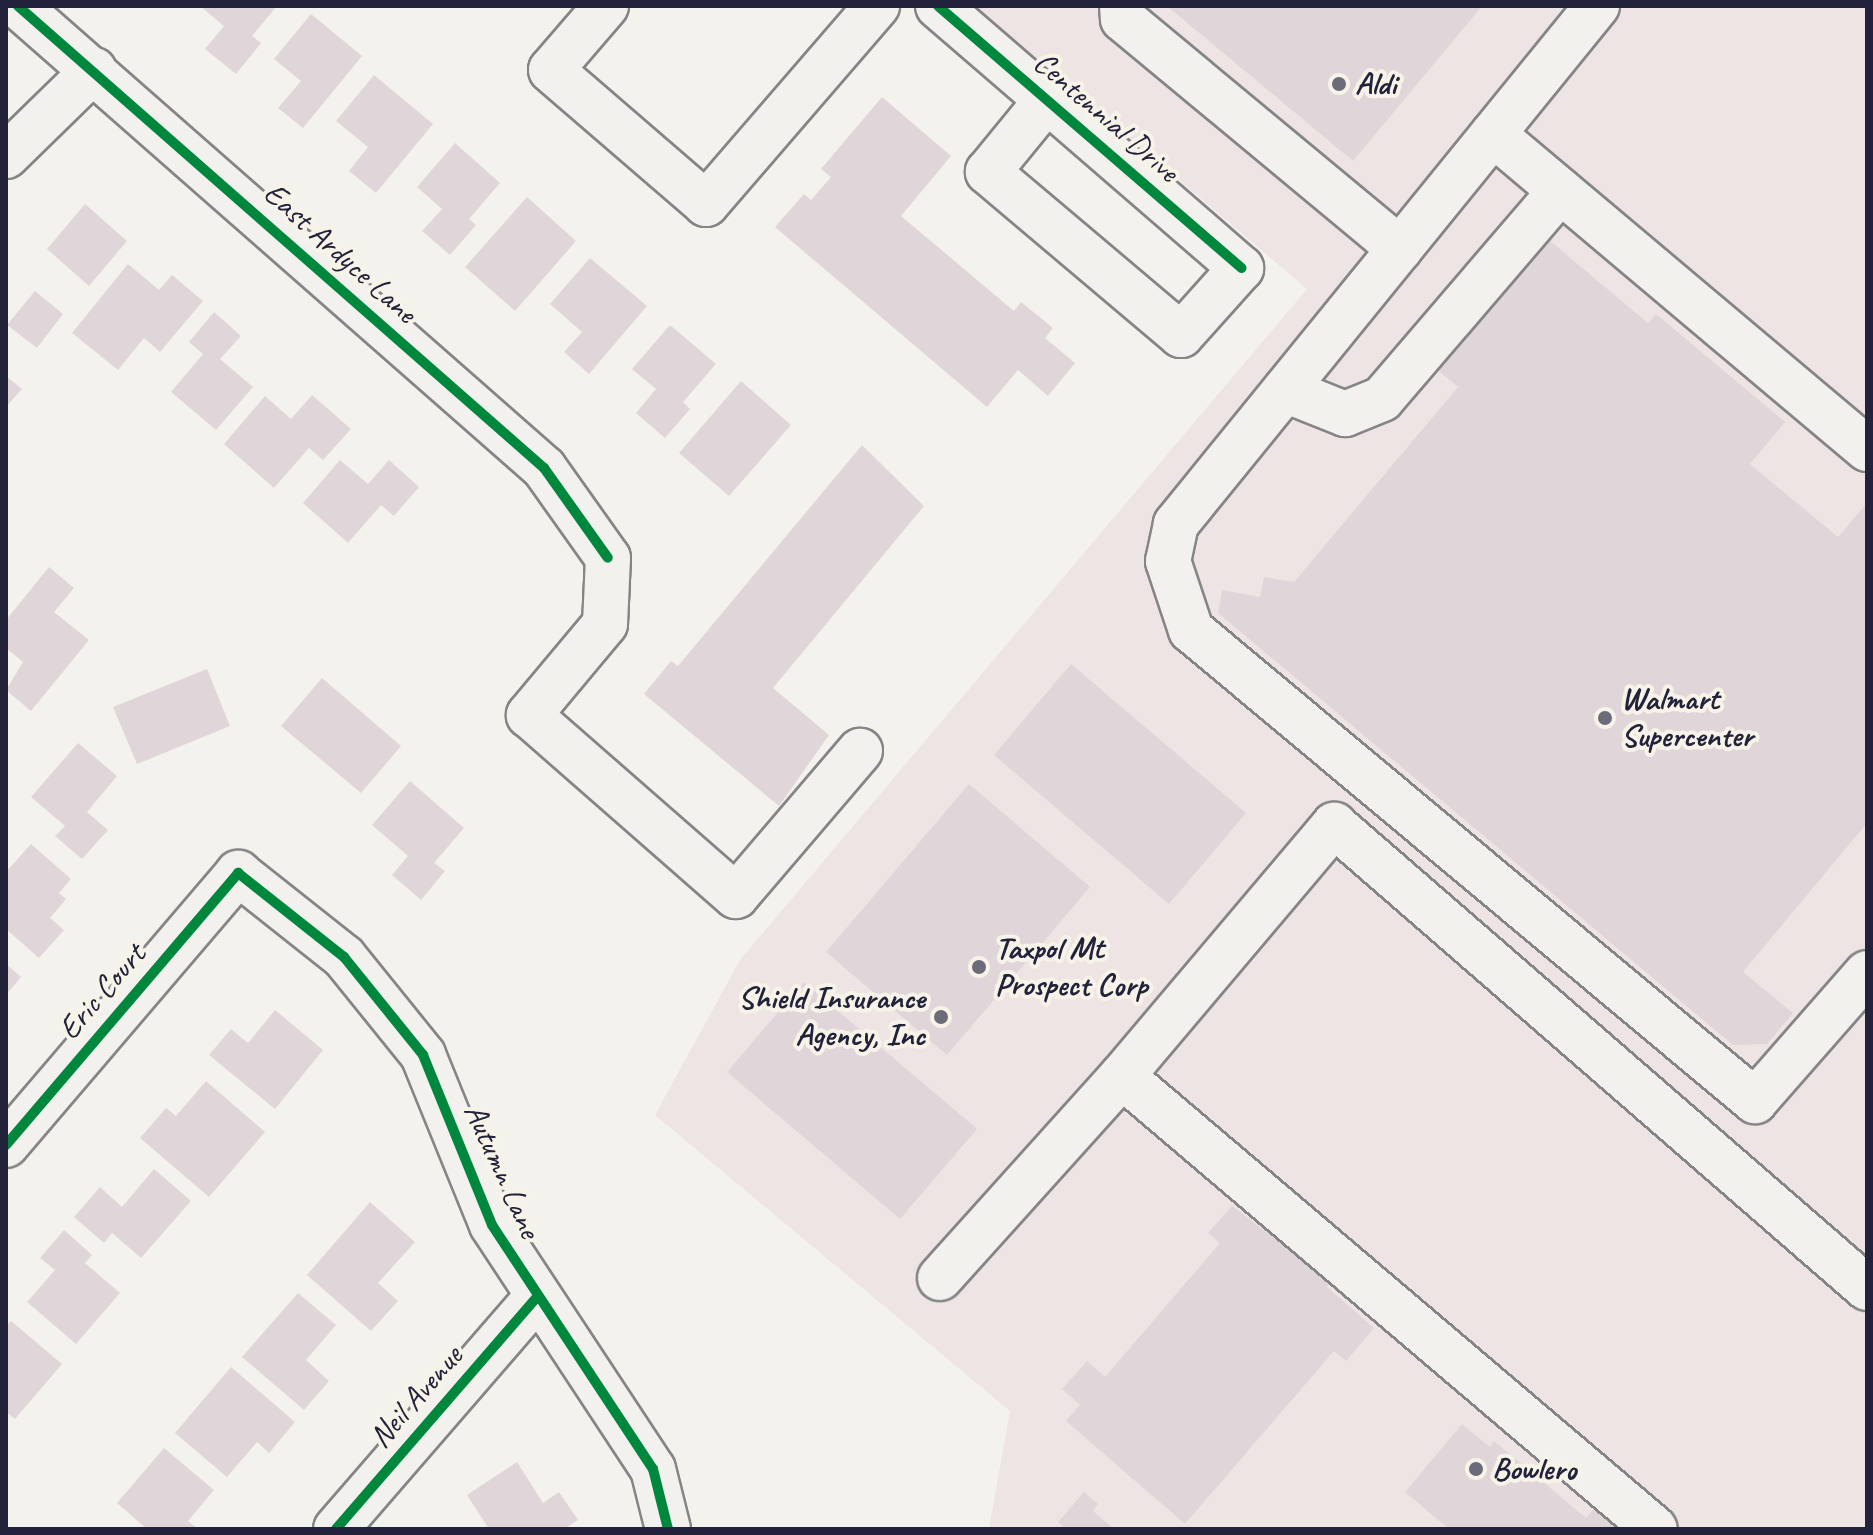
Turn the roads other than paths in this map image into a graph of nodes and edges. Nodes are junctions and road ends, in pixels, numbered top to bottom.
1 (18, 6) edge
2 (606, 6) edge
3 (877, 6) edge
4 (938, 6) edge
5 (1122, 6) edge
6 (1597, 6) edge
7 (94, 70) junction
8 (1047, 100) junction
9 (1493, 134) junction
10 (6, 156) edge
11 (1560, 191) junction
12 (1400, 249) junction
13 (1285, 390) junction
14 (1867, 449) edge
15 (860, 751) dead end
16 (238, 873) joint
17 (1867, 973) edge
18 (1122, 1076) junction
19 (6, 1145) edge
20 (940, 1278) dead end
21 (1867, 1288) edge
22 (536, 1298) junction
23 (336, 1529) edge
24 (668, 1529) edge
25 (1655, 1529) edge

1 - 7 street, East Ardyce Lane
2 - 3 street
4 - 8 street, Centennial Drive
5 - 12 street
6 - 9 street
7 - 10 street
7 - 15 street, East Ardyce Lane
8 - 8 street, Centennial Drive
9 - 11 street
9 - 12 street
11 - 13 street
11 - 14 street
12 - 13 street
13 - 17 street
16 - 19 street, Eric Court
16 - 22 street, Autumn Lane
18 - 20 street
18 - 21 street
18 - 25 street
22 - 23 street, Neil Avenue
22 - 24 street, Autumn Lane

